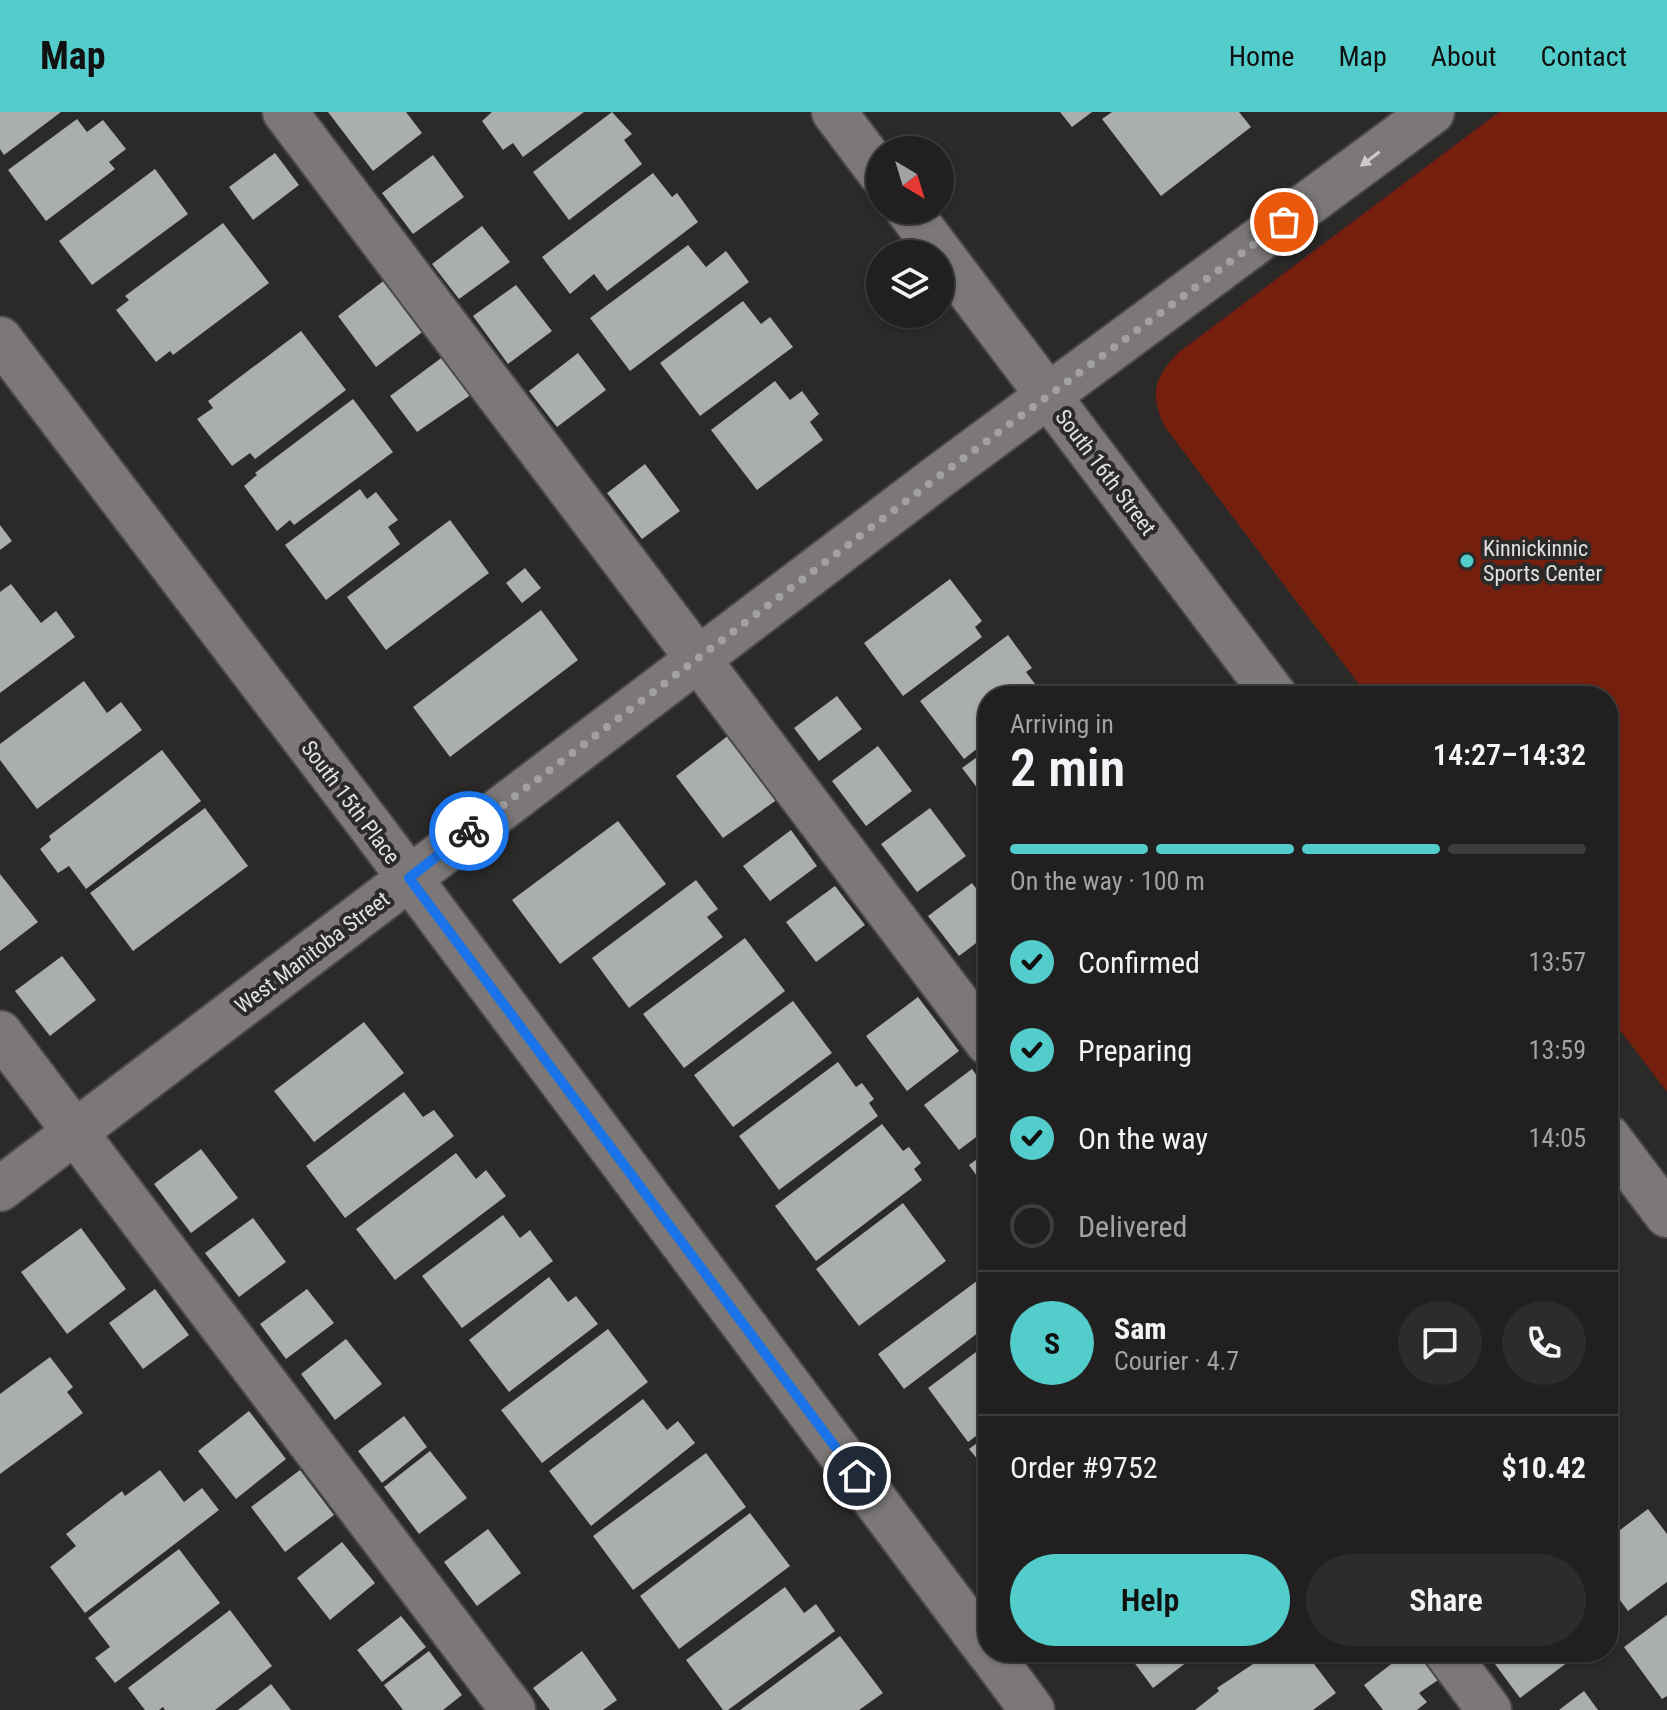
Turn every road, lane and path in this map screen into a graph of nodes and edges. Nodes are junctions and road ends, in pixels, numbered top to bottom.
1 (285, 112) edge
2 (834, 112) edge
3 (1432, 112) edge
4 (866, 154) edge
5 (919, 224) edge
6 (0, 339) edge
7 (1048, 396) junction
8 (698, 658) junction
9 (1267, 686) edge
10 (409, 878) junction
11 (978, 1030) edge
12 (0, 1033) edge
13 (75, 1133) junction
14 (1618, 1150) edge
15 (0, 1189) edge
16 (1667, 1215) edge
17 (978, 1638) edge
18 (996, 1662) edge
19 (1453, 1662) edge
20 (513, 1710) edge
21 (1032, 1710) edge
22 (1489, 1710) edge

1 - 8 street
2 - 4 street
3 -> 7 street, West Manitoba Street
5 - 7 street, South 16th Street
6 - 10 street, South 15th Place
7 - 8 street, West Manitoba Street
7 - 9 street, South 16th Street
8 - 10 street, West Manitoba Street
8 - 11 street
10 - 13 street, West Manitoba Street
10 - 17 street, South 15th Place
12 - 13 street
13 - 15 street, West Manitoba Street
13 - 20 street
14 - 16 street
18 - 21 street, South 15th Place
19 - 22 street

